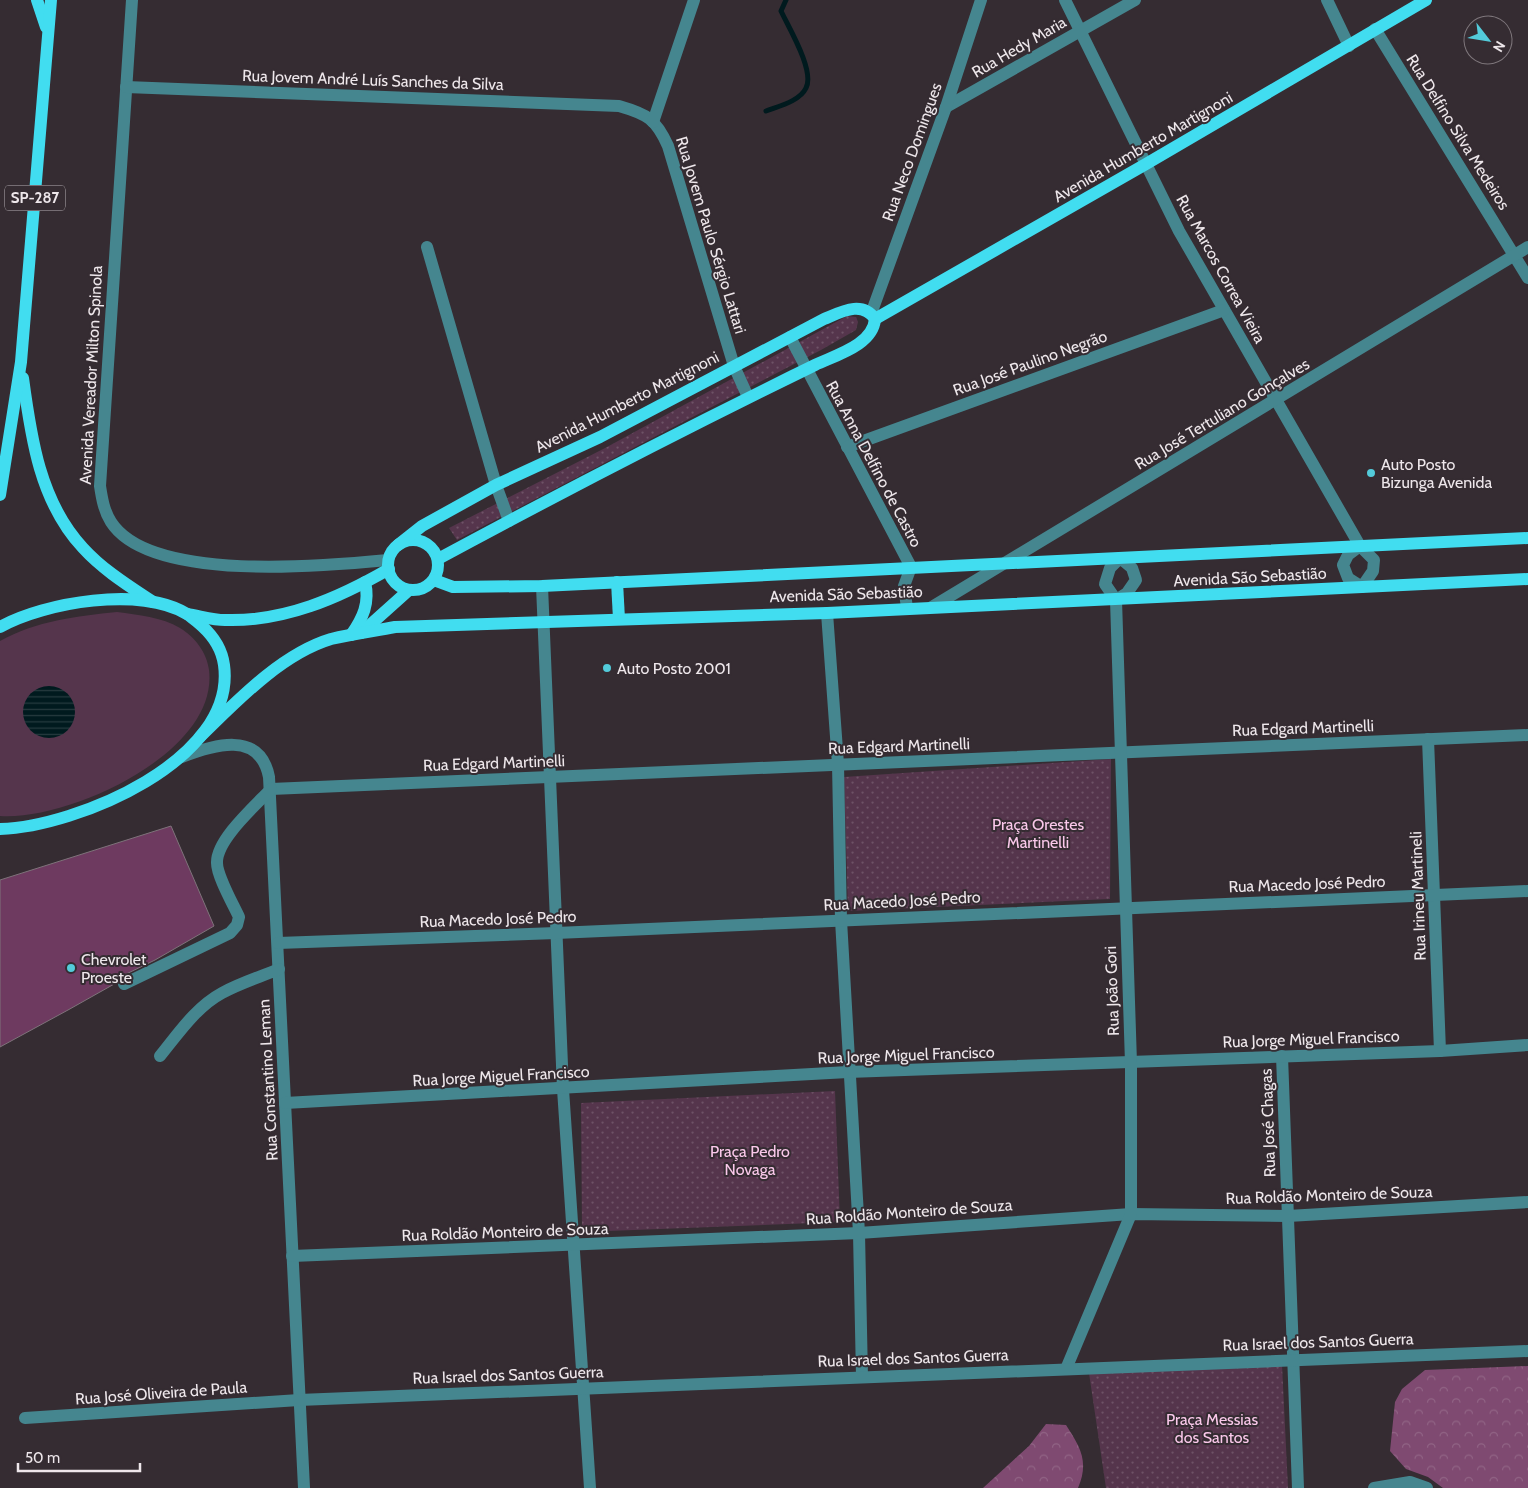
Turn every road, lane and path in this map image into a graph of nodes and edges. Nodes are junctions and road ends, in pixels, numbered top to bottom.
1 (37, 0) edge
2 (51, 0) edge
3 (132, 0) edge
4 (694, 0) edge
5 (981, 0) edge
6 (1065, 0) edge
7 (1134, 0) edge
8 (1327, 0) edge
9 (1426, 0) edge
10 (1375, 30) junction
11 (1080, 31) junction
12 (48, 35) junction
13 (1349, 46) junction
14 (126, 87) junction
15 (619, 106) joint
16 (946, 107) junction
17 (653, 122) junction
18 (1146, 164) junction
19 (427, 247) dead end
20 (1528, 248) edge
21 (1514, 256) junction
22 (1528, 278) edge
23 (1224, 310) junction
24 (873, 316) junction
25 (790, 337) junction
26 (21, 362) junction
27 (734, 366) junction
28 (806, 369) junction
29 (748, 397) junction
30 (1276, 400) junction
31 (847, 447) junction
32 (496, 485) junction
33 (0, 495) edge
34 (509, 521) junction
35 (1528, 538) edge
36 (398, 545) junction
37 (1360, 546) junction
38 (1120, 558) junction
39 (438, 559) junction
40 (388, 564) junction
41 (1002, 565) junction
42 (911, 567) junction
43 (1528, 579) edge
44 (434, 580) junction
45 (365, 582) junction
46 (617, 582) junction
47 (542, 586) junction
48 (1362, 587) junction
49 (408, 590) junction
50 (1116, 600) junction
51 (155, 604) junction
52 (932, 607) junction
53 (907, 608) junction
54 (827, 613) junction
55 (188, 614) junction
56 (619, 619) junction
57 (544, 620) junction
58 (0, 627) edge
59 (356, 634) junction
60 (1528, 735) edge
61 (200, 737) junction
62 (1428, 739) junction
63 (1120, 752) junction
64 (182, 757) junction
65 (838, 764) junction
66 (550, 777) junction
67 (270, 789) junction
68 (0, 829) edge
69 (1528, 890) edge
70 (1434, 895) junction
71 (1125, 907) junction
72 (841, 920) junction
73 (556, 933) junction
74 (278, 943) junction
75 (279, 969) junction
76 (124, 984) dead end
77 (1528, 1045) edge
78 (1440, 1051) junction
79 (160, 1056) dead end
80 (1282, 1056) junction
81 (1131, 1063) junction
82 (848, 1072) junction
83 (562, 1089) junction
84 (286, 1103) junction
85 (1528, 1202) edge
86 (1132, 1214) junction
87 (1288, 1216) junction
88 (859, 1233) junction
89 (573, 1246) junction
90 (292, 1256) junction
91 (1528, 1351) edge
92 (1292, 1359) junction
93 (1066, 1368) junction
94 (862, 1377) junction
95 (584, 1388) junction
96 (299, 1400) junction
97 (26, 1418) dead end
98 (304, 1488) edge
99 (590, 1488) edge
100 (1298, 1488) edge
101 (1374, 1488) edge
102 (1427, 1488) edge

1 - 12 main road
2 - 12 main road, SP-287
3 - 14 street, Avenida Vereador Milton Spinola
4 - 17 street
5 - 16 street, Rua Neco Domingues
6 - 11 street, Rua Marcos Correa Vieira
7 - 11 street, Rua Hedy Maria
8 - 13 street
9 - 10 main road, Avenida Humberto Martignoni
10 - 13 main road, Avenida Humberto Martignoni
10 - 21 street, Rua Delfino Silva Medeiros
11 - 16 street, Rua Hedy Maria
11 - 18 street, Rua Marcos Correa Vieira
12 - 26 main road, SP-287
13 - 18 main road, Avenida Humberto Martignoni
14 - 15 street, Rua Jovem André Luís Sanches da Silva
14 - 40 street, Avenida Vereador Milton Spinola
15 - 17 street, Rua Jovem Paulo Sérgio Lattari
16 - 24 street, Rua Neco Domingues
17 - 27 street, Rua Jovem Paulo Sérgio Lattari
18 - 23 street, Rua Marcos Correa Vieira
18 - 24 main road, Avenida Humberto Martignoni
19 - 32 street
20 - 21 street, Rua José Tertuliano Gonçalves
21 - 22 street, Rua Delfino Silva Medeiros
21 - 30 street, Rua José Tertuliano Gonçalves
23 - 30 street, Rua Marcos Correa Vieira
23 - 31 street, Rua José Paulino Negrão
24 - 25 main road, Avenida Humberto Martignoni
24 - 28 main road
25 - 27 main road, Avenida Humberto Martignoni
25 - 28 street, Rua Anna Delfino de Castro
26 - 33 main road, SP-287
26 - 51 main road, SP-287
27 - 29 street, Rua Jovem Paulo Sérgio Lattari
27 - 32 main road, Avenida Humberto Martignoni
28 - 29 main road
28 - 31 street, Rua Anna Delfino de Castro
29 - 34 main road
30 - 37 street, Rua Marcos Correa Vieira
30 - 41 street, Rua José Tertuliano Gonçalves
31 - 42 street, Rua Anna Delfino de Castro
32 - 34 street
32 - 36 main road, Avenida Humberto Martignoni
34 - 39 main road
35 - 37 main road, Avenida São Sebastião
36 - 39 main road
36 - 40 main road
37 - 38 main road, Avenida São Sebastião
37 - 48 street, Rua Marcos Correa Vieira
37 - 48 street
38 - 41 main road, Avenida São Sebastião
38 - 50 street
38 - 50 street
39 - 44 main road
40 - 45 main road
40 - 49 main road
41 - 42 main road, Avenida São Sebastião
41 - 52 street, Rua José Tertuliano Gonçalves
42 - 46 main road, Avenida São Sebastião
42 - 53 street, Rua Anna Delfino de Castro
43 - 48 main road, Avenida São Sebastião
44 - 47 main road, Avenida São Sebastião
44 - 49 main road
45 - 55 main road
45 - 59 main road
46 - 47 main road, Avenida São Sebastião
46 - 56 main road
47 - 57 street
48 - 50 main road, Avenida São Sebastião
49 - 59 main road
50 - 52 main road, Avenida São Sebastião
50 - 63 street, Rua João Gori
51 - 55 main road
51 - 58 main road
52 - 53 main road, Avenida São Sebastião
53 - 54 main road, Avenida São Sebastião
54 - 56 main road, Avenida São Sebastião
54 - 65 street
55 - 61 main road
56 - 57 main road, Avenida São Sebastião
57 - 59 main road, Avenida São Sebastião
57 - 66 street
59 - 61 main road, Avenida São Sebastião
60 - 62 street, Rua Edgard Martinelli
61 - 64 main road
62 - 63 street, Rua Edgard Martinelli
62 - 70 street, Rua Irineu Martineli
63 - 65 street, Rua Edgard Martinelli
63 - 71 street, Rua João Gori
64 - 67 street, Rua Constantino Leman
64 - 68 main road
65 - 66 street, Rua Edgard Martinelli
65 - 72 street
66 - 67 street, Rua Edgard Martinelli
66 - 73 street
67 - 74 street, Rua Constantino Leman
67 - 76 street
69 - 70 street, Rua Macedo José Pedro
70 - 71 street, Rua Macedo José Pedro
70 - 78 street, Rua Irineu Martineli
71 - 72 street, Rua Macedo José Pedro
71 - 81 street, Rua João Gori
72 - 73 street, Rua Macedo José Pedro
72 - 82 street
73 - 74 street, Rua Macedo José Pedro
73 - 83 street
74 - 75 street, Rua Constantino Leman
75 - 79 street
75 - 84 street, Rua Constantino Leman
77 - 78 street, Rua Jorge Miguel Francisco
78 - 80 street, Rua Jorge Miguel Francisco
80 - 81 street, Rua Jorge Miguel Francisco
80 - 87 street, Rua José Chagas
81 - 82 street, Rua Jorge Miguel Francisco
81 - 86 street, Rua João Gori
82 - 83 street, Rua Jorge Miguel Francisco
82 - 88 street
83 - 84 street, Rua Jorge Miguel Francisco
83 - 89 street
84 - 90 street, Rua Constantino Leman
85 - 87 street, Rua Roldão Monteiro de Souza
86 - 87 street, Rua Roldão Monteiro de Souza
86 - 88 street, Rua Roldão Monteiro de Souza
86 - 93 street, Rua João Gori
87 - 92 street, Rua José Chagas
88 - 89 street, Rua Roldão Monteiro de Souza
88 - 94 street
89 - 90 street, Rua Roldão Monteiro de Souza
89 - 95 street
90 - 96 street, Rua Constantino Leman
91 - 92 street, Rua Israel dos Santos Guerra
92 - 93 street, Rua Israel dos Santos Guerra
92 - 100 street, Rua José Chagas
93 - 94 street, Rua Israel dos Santos Guerra
94 - 95 street, Rua Israel dos Santos Guerra
95 - 96 street, Rua Israel dos Santos Guerra
95 - 99 street
96 - 97 street, Rua José Oliveira de Paula
96 - 98 street, Rua Constantino Leman
101 - 102 street

